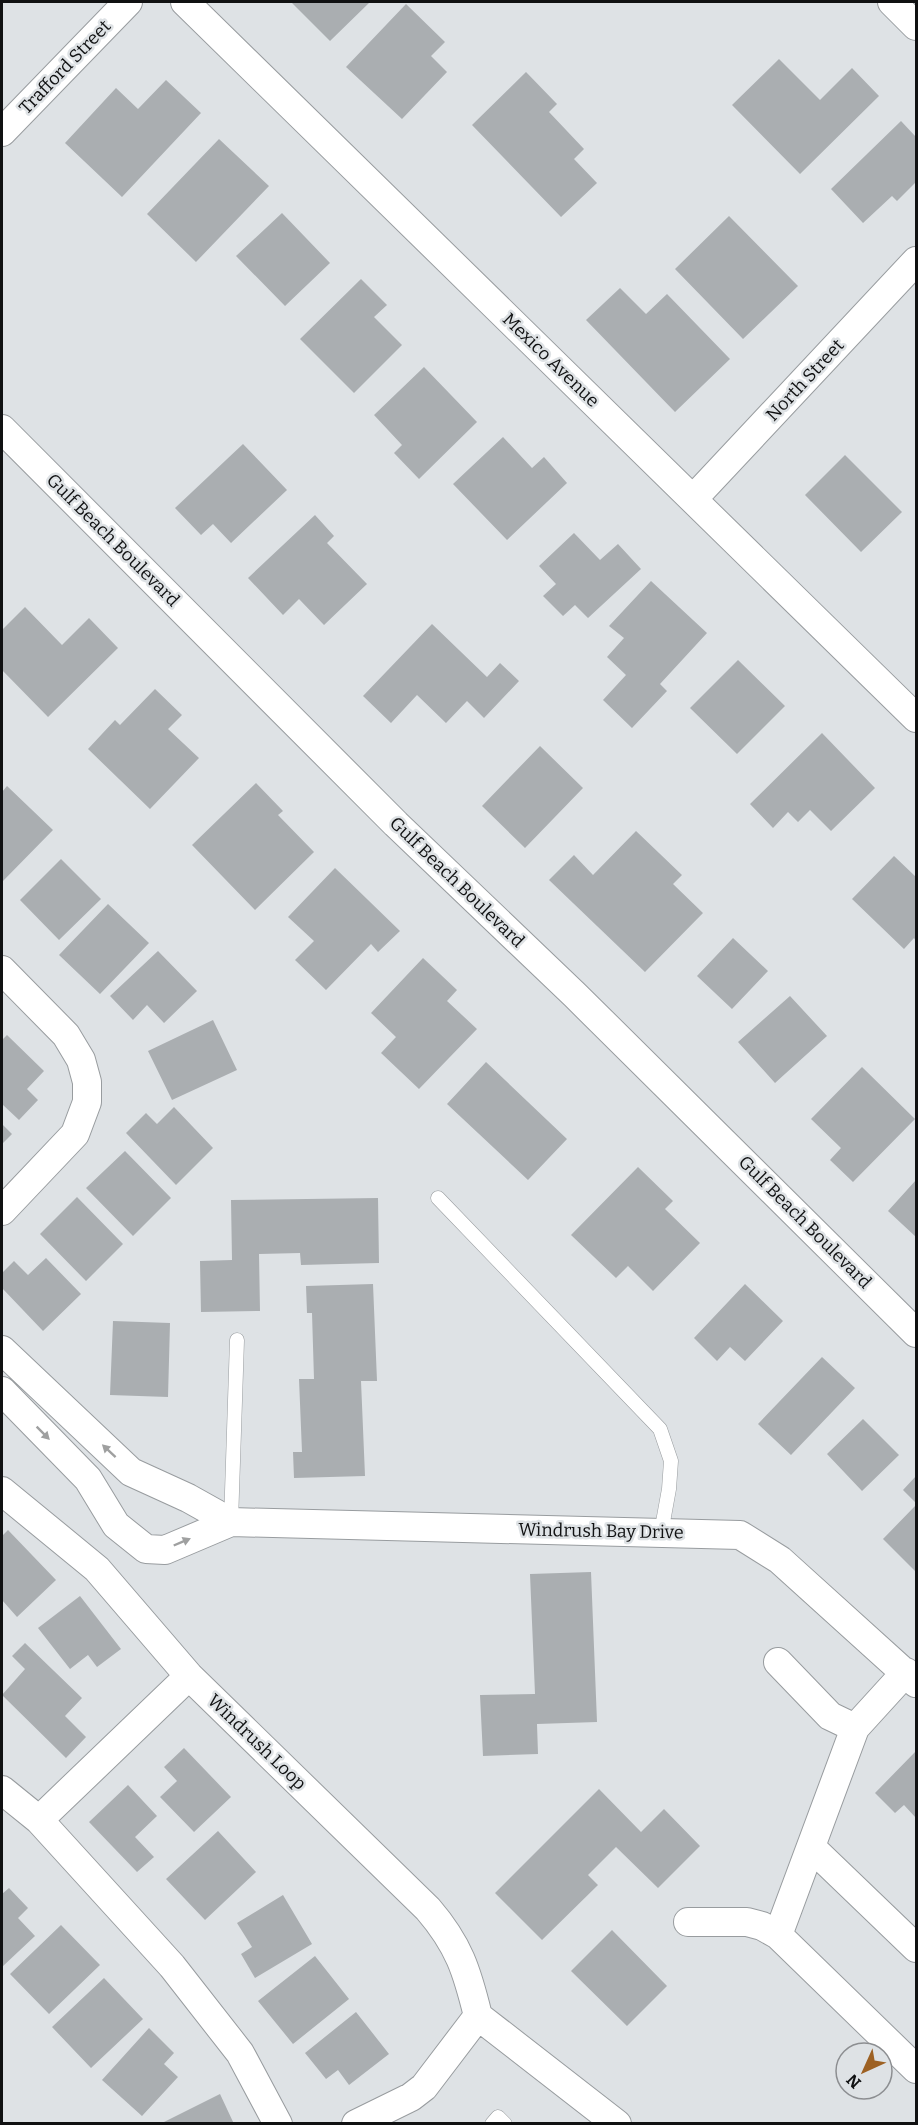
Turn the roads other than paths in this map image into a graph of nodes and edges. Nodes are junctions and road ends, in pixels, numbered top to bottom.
1 (128, 2) edge
2 (185, 2) edge
3 (892, 2) edge
4 (916, 26) edge
5 (2, 132) edge
6 (916, 261) edge
7 (2, 429) edge
8 (693, 499) junction
9 (916, 718) edge
10 (2, 970) edge
11 (438, 1198) dead end
12 (2, 1211) edge
13 (916, 1333) edge
14 (237, 1340) dead end
15 (7, 1368) edge
16 (2, 1391) edge
17 (131, 1472) junction
18 (2, 1491) edge
19 (103, 1503) junction
20 (231, 1522) junction
21 (661, 1533) junction
22 (778, 1662) dead end
23 (189, 1676) junction
24 (911, 1678) edge
25 (855, 1728) junction
26 (2, 1790) edge
27 (39, 1820) junction
28 (811, 1847) junction
29 (688, 1922) dead end
30 (778, 1935) junction
31 (916, 1948) edge
32 (478, 2016) junction
33 (916, 2069) edge
34 (615, 2123) edge
35 (278, 2124) edge
36 (356, 2124) edge
37 (492, 2124) edge
38 (505, 2124) edge

1 - 5 street, Trafford Street
2 - 8 street, Mexico Avenue
3 - 4 street
6 - 8 street, North Street
7 - 13 street, Gulf Beach Boulevard
8 - 9 street, Mexico Avenue
10 - 12 street
11 - 21 lane
14 - 20 lane
17 -> 15 street, Windrush Bay Drive
16 -> 19 street, Windrush Bay Drive
17 - 19 street
17 - 20 street, Windrush Bay Drive
18 - 23 street, Windrush Loop
19 -> 20 street, Windrush Bay Drive
20 - 21 street, Windrush Bay Drive
21 - 24 street, Windrush Bay Drive
22 - 25 street
23 - 27 street
23 - 32 street, Windrush Loop
24 - 25 street
25 - 28 street
26 - 27 street
27 - 35 street
28 - 30 street
28 - 31 street
29 - 30 street
30 - 33 street
32 - 34 street
32 - 36 street
37 - 38 lane

